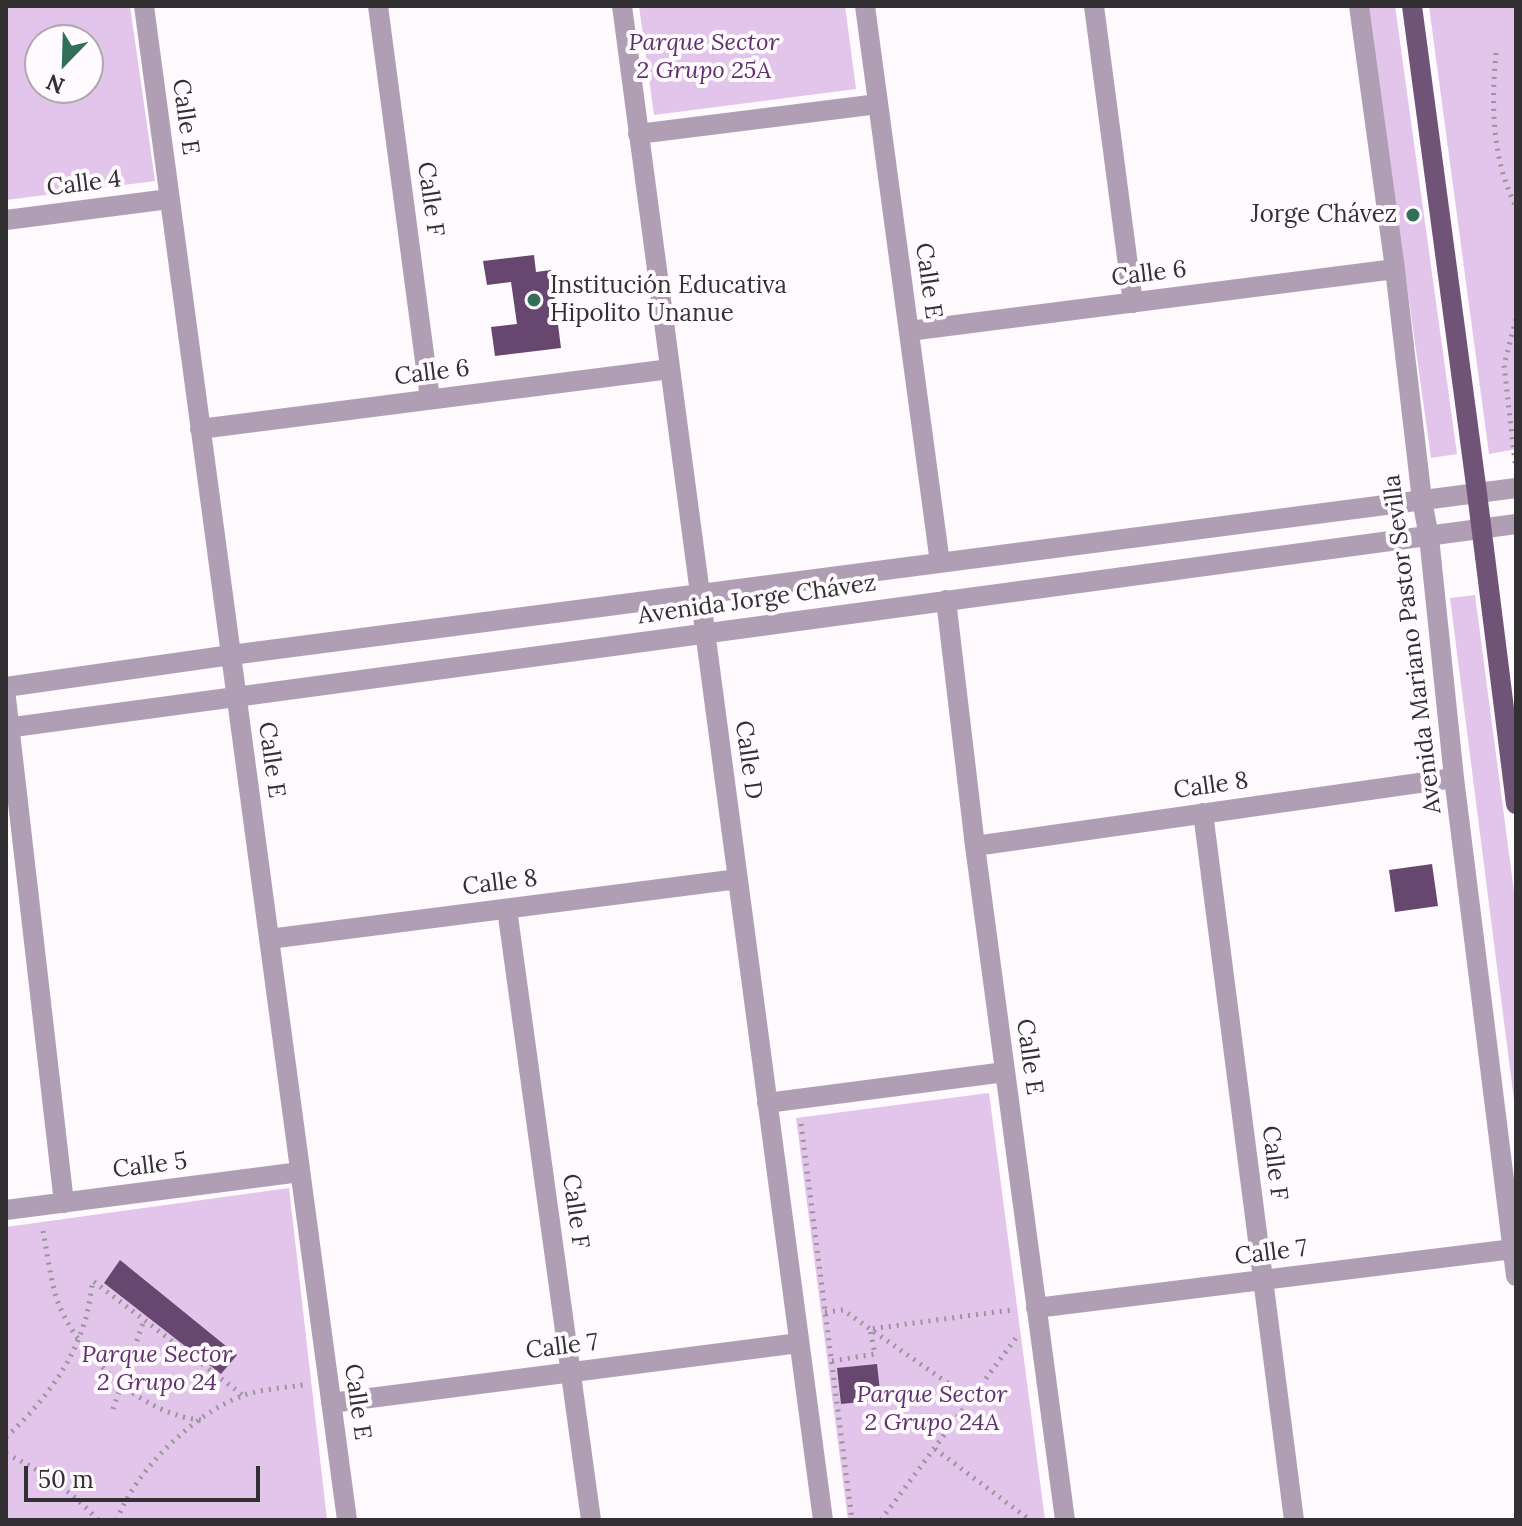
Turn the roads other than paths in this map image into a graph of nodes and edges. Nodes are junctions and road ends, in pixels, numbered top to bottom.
1 (144, 6) edge
2 (378, 6) edge
3 (622, 6) edge
4 (865, 6) edge
5 (1094, 6) edge
6 (1359, 6) edge
7 (1412, 6) edge
8 (878, 104) junction
9 (638, 134) junction
10 (169, 199) junction
11 (6, 220) edge
12 (1395, 269) junction
13 (1133, 303) junction
14 (909, 331) junction
15 (670, 369) junction
16 (430, 399) junction
17 (200, 429) junction
18 (1516, 488) edge
19 (1477, 493) junction
20 (1422, 500) junction
21 (1516, 524) edge
22 (1481, 528) junction
23 (1429, 537) junction
24 (940, 563) junction
25 (700, 593) junction
26 (946, 600) junction
27 (705, 633) junction
28 (231, 655) junction
29 (6, 687) edge
30 (236, 696) junction
31 (6, 698) edge
32 (8, 728) edge
33 (1454, 778) junction
34 (1516, 804) edge
35 (1203, 813) junction
36 (975, 846) junction
37 (738, 879) junction
38 (507, 909) junction
39 (269, 939) junction
40 (1005, 1072) junction
41 (767, 1103) junction
42 (300, 1172) junction
43 (64, 1203) junction
44 (6, 1210) edge
45 (1513, 1249) junction
46 (1516, 1276) edge
47 (1263, 1280) junction
48 (1036, 1308) junction
49 (799, 1343) junction
50 (571, 1373) junction
51 (329, 1393) junction
52 (347, 1520) edge
53 (591, 1520) edge
54 (823, 1520) edge
55 (1065, 1520) edge
56 (1294, 1520) edge

1 - 10 street, Calle E
2 - 16 street, Calle F
3 - 9 street, Calle D
4 - 8 street, Calle E
5 - 13 street
6 - 12 street, Avenida Mariano Pastor Sevilla
7 - 19 main road
8 - 9 street
8 - 14 street, Calle E
9 - 15 street, Calle D
10 - 11 street, Calle 4
10 - 17 street, Calle E
12 - 13 street, Calle 6
12 - 20 street, Avenida Mariano Pastor Sevilla
13 - 14 street, Calle 6
14 - 24 street, Calle E
15 - 16 street, Calle 6
15 - 25 street, Calle D
16 - 17 street, Calle 6
17 - 28 street, Calle E
18 - 19 street, Avenida Jorge Chávez
19 - 20 street, Avenida Jorge Chávez
19 - 22 main road
20 - 23 street, Avenida Mariano Pastor Sevilla
20 - 24 street, Avenida Jorge Chávez
21 - 22 street, Avenida Jorge Chávez
22 - 23 street, Avenida Jorge Chávez
22 - 34 main road
23 - 26 street, Avenida Jorge Chávez
23 - 33 street, Avenida Mariano Pastor Sevilla
24 - 25 street, Avenida Jorge Chávez
25 - 27 street, Calle D
25 - 28 street, Avenida Jorge Chávez
26 - 27 street, Avenida Jorge Chávez
26 - 36 street, Calle E
27 - 30 street, Avenida Jorge Chávez
27 - 37 street, Calle D
28 - 29 street, Avenida Jorge Chávez
28 - 30 street, Calle E
30 - 32 street, Avenida Jorge Chávez
30 - 39 street, Calle E
31 - 32 street
32 - 43 street
33 - 35 street, Calle 8
33 - 45 street, Avenida Mariano Pastor Sevilla
35 - 36 street, Calle 8
35 - 47 street, Calle F
36 - 40 street, Calle E
37 - 38 street, Calle 8
37 - 41 street, Calle D
38 - 39 street, Calle 8
38 - 50 street, Calle F
39 - 42 street, Calle E
40 - 41 street
40 - 48 street, Calle E
41 - 49 street, Calle D
42 - 43 street, Calle 5
42 - 51 street, Calle E
43 - 44 street, Calle 5
45 - 46 street, Avenida Mariano Pastor Sevilla
45 - 47 street, Calle 7
47 - 48 street, Calle 7
47 - 56 street, Calle F
48 - 55 street, Calle E
49 - 50 street, Calle 7
49 - 54 street, Calle D
50 - 51 street, Calle 7
50 - 53 street, Calle F
51 - 52 street, Calle E

